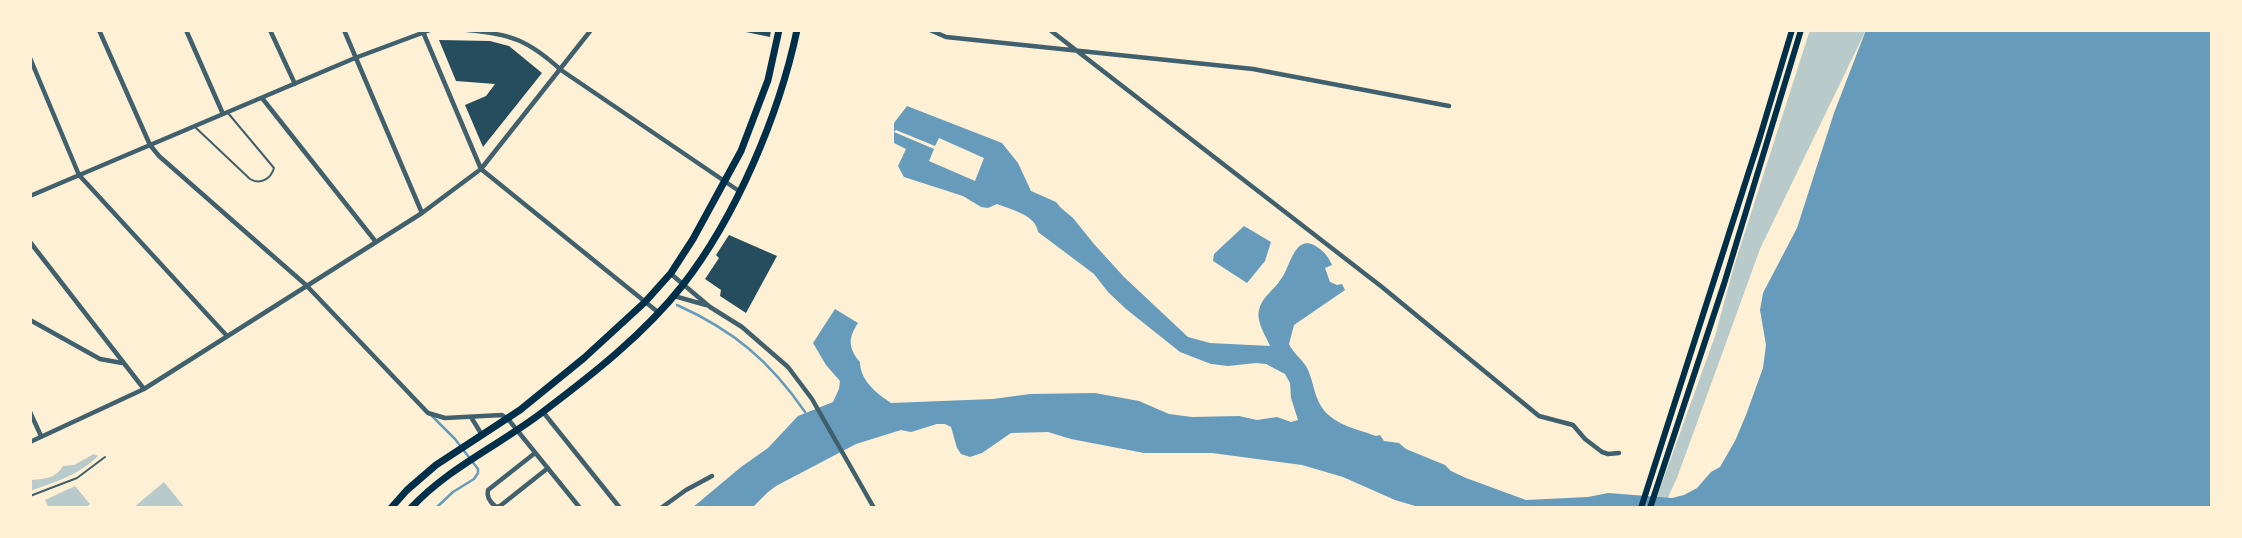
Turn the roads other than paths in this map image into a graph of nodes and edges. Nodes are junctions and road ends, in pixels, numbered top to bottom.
1 (99, 30) edge
2 (186, 30) edge
3 (271, 30) edge
4 (344, 30) edge
5 (430, 30) edge
6 (467, 30) edge
7 (591, 30) edge
8 (779, 30) edge
9 (797, 30) edge
10 (930, 30) edge
11 (1050, 30) edge
12 (1792, 30) edge
13 (1801, 30) edge
14 (423, 31) edge
15 (1077, 51) junction
16 (30, 58) edge
17 (355, 58) junction
18 (561, 70) junction
19 (295, 84) junction
20 (261, 98) junction
21 (1449, 106) dead end
22 (225, 113) junction
23 (194, 126) junction
24 (150, 145) junction
25 (481, 169) junction
26 (79, 175) junction
27 (725, 181) junction
28 (739, 191) junction
29 (30, 196) edge
30 (422, 212) junction
31 (30, 242) edge
32 (376, 242) junction
33 (671, 273) junction
34 (683, 284) junction
35 (306, 285) junction
36 (674, 295) junction
37 (645, 302) junction
38 (710, 307) junction
39 (659, 313) junction
40 (30, 320) edge
41 (227, 337) junction
42 (122, 363) junction
43 (144, 389) junction
44 (30, 412) edge
45 (543, 412) junction
46 (471, 416) junction
47 (508, 419) junction
48 (517, 430) junction
49 (41, 436) junction
50 (481, 436) junction
51 (30, 442) edge
52 (536, 453) junction
53 (1619, 453) dead end
54 (105, 457) dead end
55 (548, 468) junction
56 (712, 476) dead end
57 (30, 496) edge
58 (391, 508) edge
59 (411, 508) edge
60 (580, 508) edge
61 (620, 508) edge
62 (661, 508) edge
63 (874, 508) edge
64 (1641, 508) edge
65 (1650, 508) edge

1 - 24 street
2 - 22 street
3 - 19 street
4 - 17 street
5 - 14 street
6 - 18 street
7 - 18 street
8 - 27 highway
9 - 28 highway
10 - 15 street
11 - 15 street
12 - 64 main road
13 - 65 main road
14 - 17 street
14 - 25 street
15 - 21 street
15 - 53 street
16 - 26 street
17 - 19 street
17 - 30 street
18 - 25 street
18 - 27 street
19 - 20 street
20 - 22 street
20 - 32 street
22 - 23 street
22 - 23 lane
23 - 24 street
24 - 26 street
24 - 35 street
25 - 30 street
25 - 37 street
26 - 29 street
26 - 41 street
27 - 28 street
27 - 33 highway
28 - 34 highway
30 - 32 street
31 - 42 street
32 - 35 street
33 - 34 street
33 - 37 highway
34 - 36 highway
34 - 38 street
35 - 41 street
35 - 46 street
36 - 38 street
36 - 39 highway
37 - 39 street
37 - 47 highway
38 - 63 street
39 - 45 highway
40 - 42 street
41 - 43 street
42 - 43 street
43 - 49 street
44 - 49 street
45 - 48 highway
45 - 61 street
46 - 47 street
46 - 50 street
47 - 48 street
47 - 50 highway
48 - 52 street
48 - 59 highway
49 - 51 street
50 - 58 highway
52 - 55 street
52 - 55 street
54 - 57 lane
55 - 60 street
56 - 62 street

